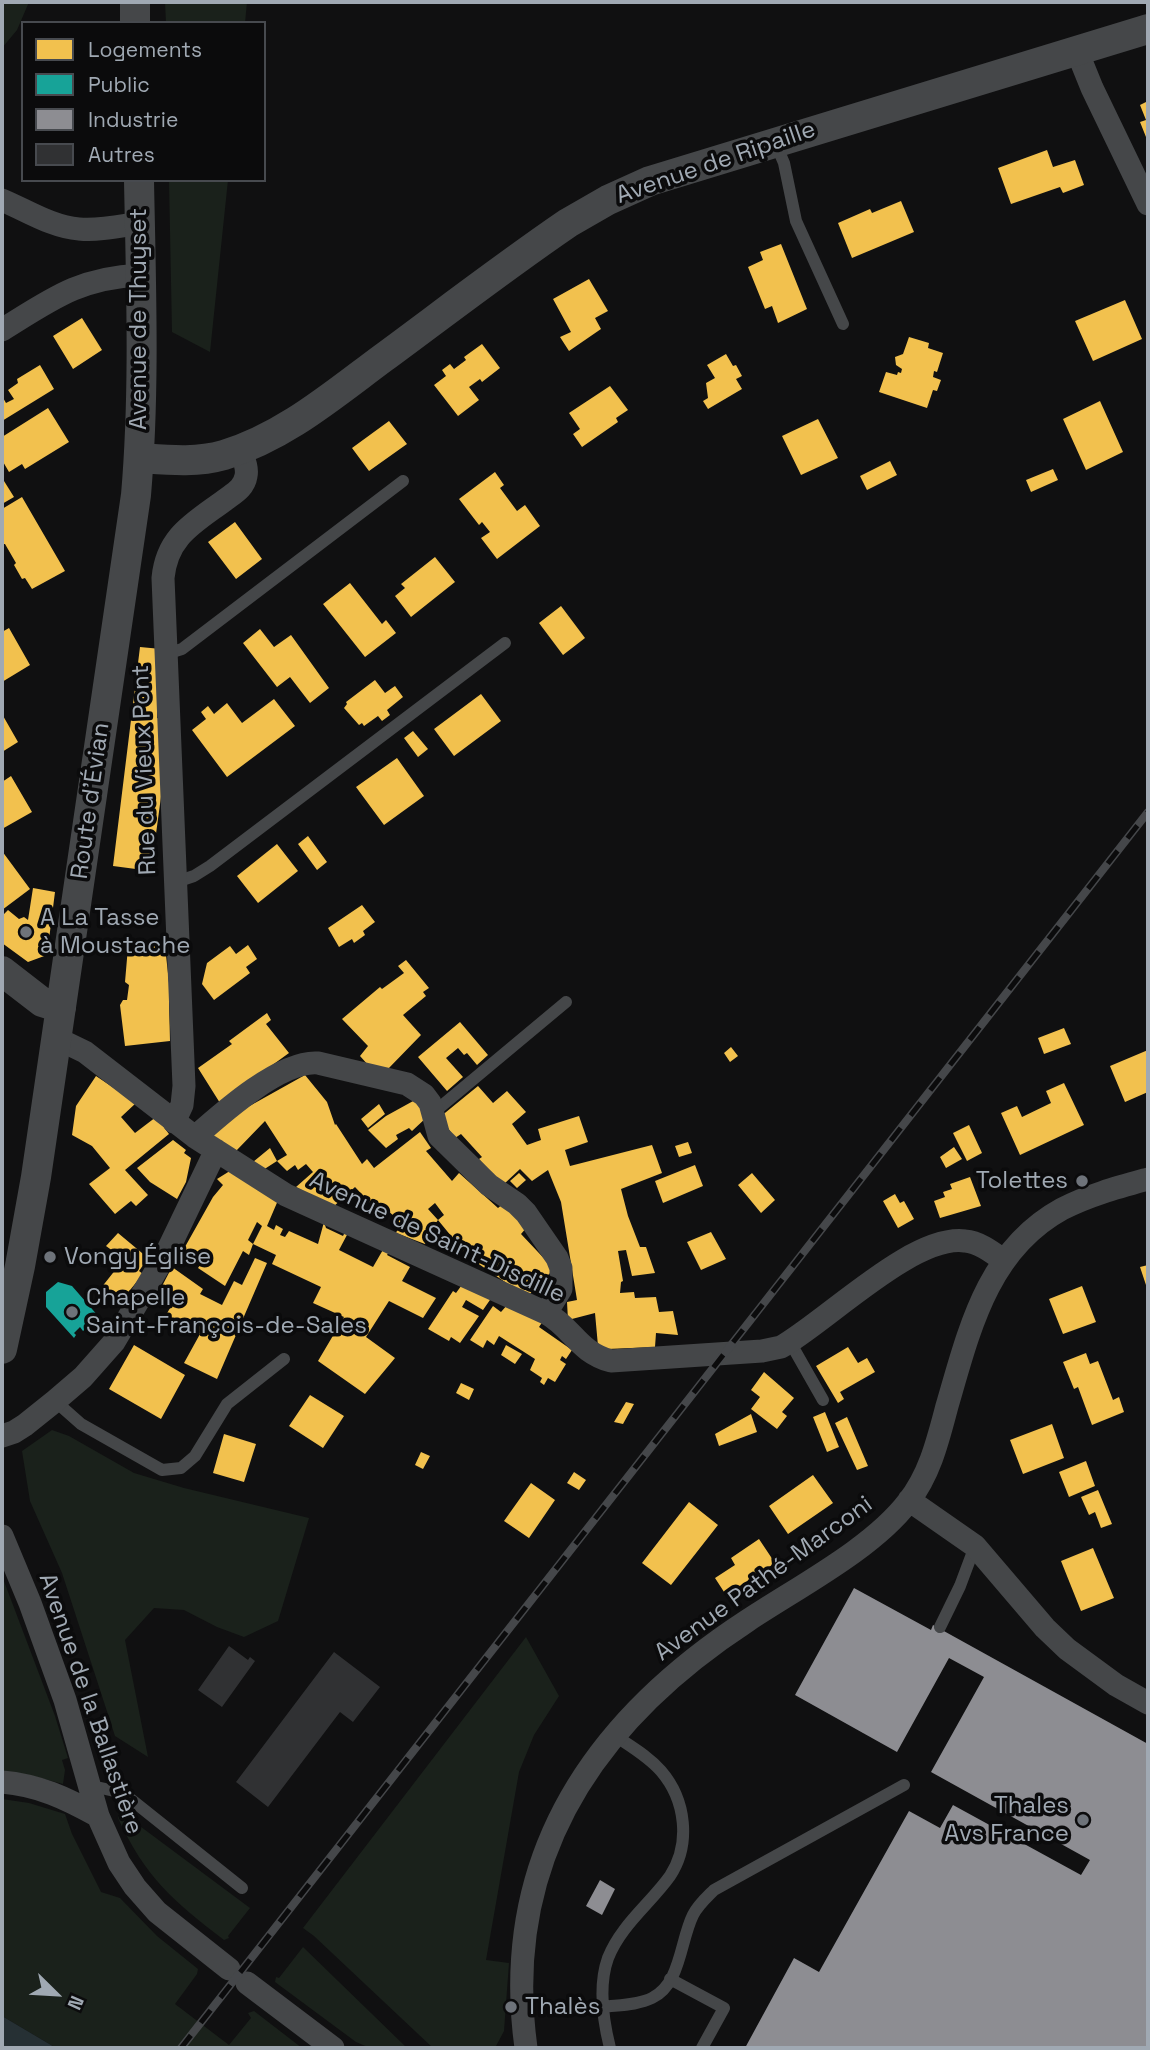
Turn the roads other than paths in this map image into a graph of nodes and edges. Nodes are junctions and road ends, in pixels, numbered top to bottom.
1 (135, 2) edge
2 (135, 21) edge
3 (1148, 29) edge
4 (1077, 51) junction
5 (775, 141) junction
6 (138, 182) edge
7 (2, 200) edge
8 (1148, 204) edge
9 (139, 223) junction
10 (140, 275) junction
11 (843, 324) dead end
12 (2, 330) edge
13 (240, 449) junction
14 (139, 458) junction
15 (403, 481) dead end
16 (505, 643) dead end
17 (166, 654) junction
18 (176, 882) junction
19 (2, 971) edge
20 (566, 1002) dead end
21 (61, 1008) junction
22 (56, 1038) junction
23 (433, 1113) junction
24 (174, 1122) junction
25 (195, 1137) junction
26 (216, 1150) junction
27 (1148, 1178) edge
28 (1003, 1260) junction
29 (546, 1313) junction
30 (790, 1342) junction
31 (2, 1349) edge
32 (284, 1359) dead end
33 (823, 1400) dead end
34 (55, 1401) junction
35 (2, 1436) edge
36 (909, 1500) junction
37 (2, 1536) edge
38 (975, 1546) junction
39 (940, 1627) dead end
40 (1148, 1703) edge
41 (614, 1734) junction
42 (2, 1782) edge
43 (904, 1785) dead end
44 (90, 1790) junction
45 (98, 1816) junction
46 (242, 1888) dead end
47 (670, 1979) junction
48 (603, 2007) junction
49 (332, 2048) edge
50 (526, 2048) edge
51 (610, 2048) edge
52 (702, 2048) edge

1 - 2 street
3 - 4 street, Avenue de Ripaille
4 - 5 street, Avenue de Ripaille
4 - 8 street
5 - 11 lane
5 - 13 street, Avenue de Ripaille
6 - 9 street, Avenue de Thuyset
7 - 9 street
9 - 10 street, Avenue de Thuyset
10 - 12 street
10 - 14 street, Avenue de Thuyset
13 - 14 street, Avenue de Ripaille
13 - 17 street, Rue du Vieux Pont
14 - 21 street, Route d'Évian
15 - 17 lane
16 - 18 lane
17 - 18 street, Rue du Vieux Pont
18 - 24 street, Rue du Vieux Pont
19 - 21 street
20 - 23 lane
21 - 22 street, Route d'Évian
22 - 24 street, Avenue de Saint-Disdille
22 - 31 street, Route d'Évian
23 - 25 street
23 - 29 street
24 - 25 street, Avenue de Saint-Disdille
25 - 26 street, Avenue de Saint-Disdille
26 - 29 street, Avenue de Saint-Disdille
26 - 34 street
27 - 28 street
28 - 30 street, Avenue de Saint-Disdille
28 - 36 street, Avenue Pathé-Marconi
29 - 30 street, Avenue de Saint-Disdille
30 - 33 lane
32 - 34 lane
34 - 35 street
36 - 38 street
36 - 41 street, Avenue Pathé-Marconi
37 - 44 street, Avenue de la Ballastière
38 - 39 lane
38 - 40 street
41 - 48 lane
41 - 50 street, Avenue Pathé-Marconi
42 - 45 street
43 - 47 lane
44 - 45 street, Avenue de la Ballastière
44 - 46 lane
45 - 49 street, Avenue de la Ballastière
47 - 48 lane
47 - 52 lane
48 - 51 lane

